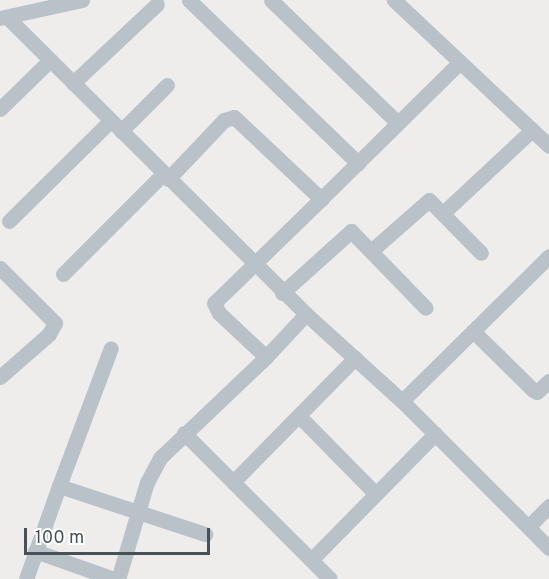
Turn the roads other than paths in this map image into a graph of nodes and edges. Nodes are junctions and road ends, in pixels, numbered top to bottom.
1 (35, 0) edge
2 (82, 0) edge
3 (189, 0) edge
4 (271, 0) edge
5 (394, 0) edge
6 (157, 4) dead end
7 (9, 17) edge
8 (50, 60) junction
9 (460, 62) junction
10 (73, 83) junction
11 (167, 85) dead end
12 (0, 109) edge
13 (398, 122) junction
14 (115, 126) junction
15 (532, 130) junction
16 (549, 146) edge
17 (358, 164) junction
18 (166, 177) junction
19 (321, 199) junction
20 (443, 213) junction
21 (9, 221) dead end
22 (371, 251) junction
23 (481, 253) dead end
24 (549, 256) edge
25 (252, 263) junction
26 (0, 268) edge
27 (63, 274) dead end
28 (282, 293) junction
29 (426, 308) dead end
30 (306, 314) junction
31 (473, 331) junction
32 (111, 348) dead end
33 (266, 357) junction
34 (355, 358) junction
35 (0, 377) edge
36 (549, 381) edge
37 (402, 401) junction
38 (300, 417) junction
39 (184, 434) junction
40 (435, 434) junction
41 (233, 482) junction
42 (59, 486) junction
43 (376, 494) junction
44 (549, 506) edge
45 (138, 513) junction
46 (528, 527) junction
47 (205, 534) dead end
48 (549, 548) edge
49 (35, 551) junction
50 (311, 560) junction
51 (26, 579) edge
52 (116, 579) edge
53 (330, 579) edge

1 - 7 street
2 - 7 street
3 - 17 street
4 - 13 street
5 - 9 street
6 - 10 street
7 - 8 street
8 - 10 street
8 - 12 street
9 - 13 street
9 - 15 street
10 - 14 street
11 - 14 street
13 - 17 street
14 - 18 street
14 - 21 street
15 - 16 street
15 - 20 street
17 - 19 street
18 - 19 street
18 - 25 street
18 - 27 street
19 - 25 street
20 - 22 street
20 - 23 street
22 - 28 street
22 - 29 street
24 - 31 street
25 - 28 street
25 - 33 street
26 - 35 street
28 - 30 street
30 - 33 street
30 - 34 street
31 - 36 street
31 - 37 street
32 - 42 street
33 - 39 street
34 - 37 street
34 - 38 street
37 - 40 street
38 - 41 street
38 - 43 street
39 - 41 street
39 - 45 street
40 - 43 street
40 - 46 street
41 - 50 street
42 - 45 street
42 - 49 street
43 - 50 street
44 - 46 street
45 - 47 street
45 - 52 street
46 - 48 street
49 - 51 street
49 - 52 street
50 - 53 street

